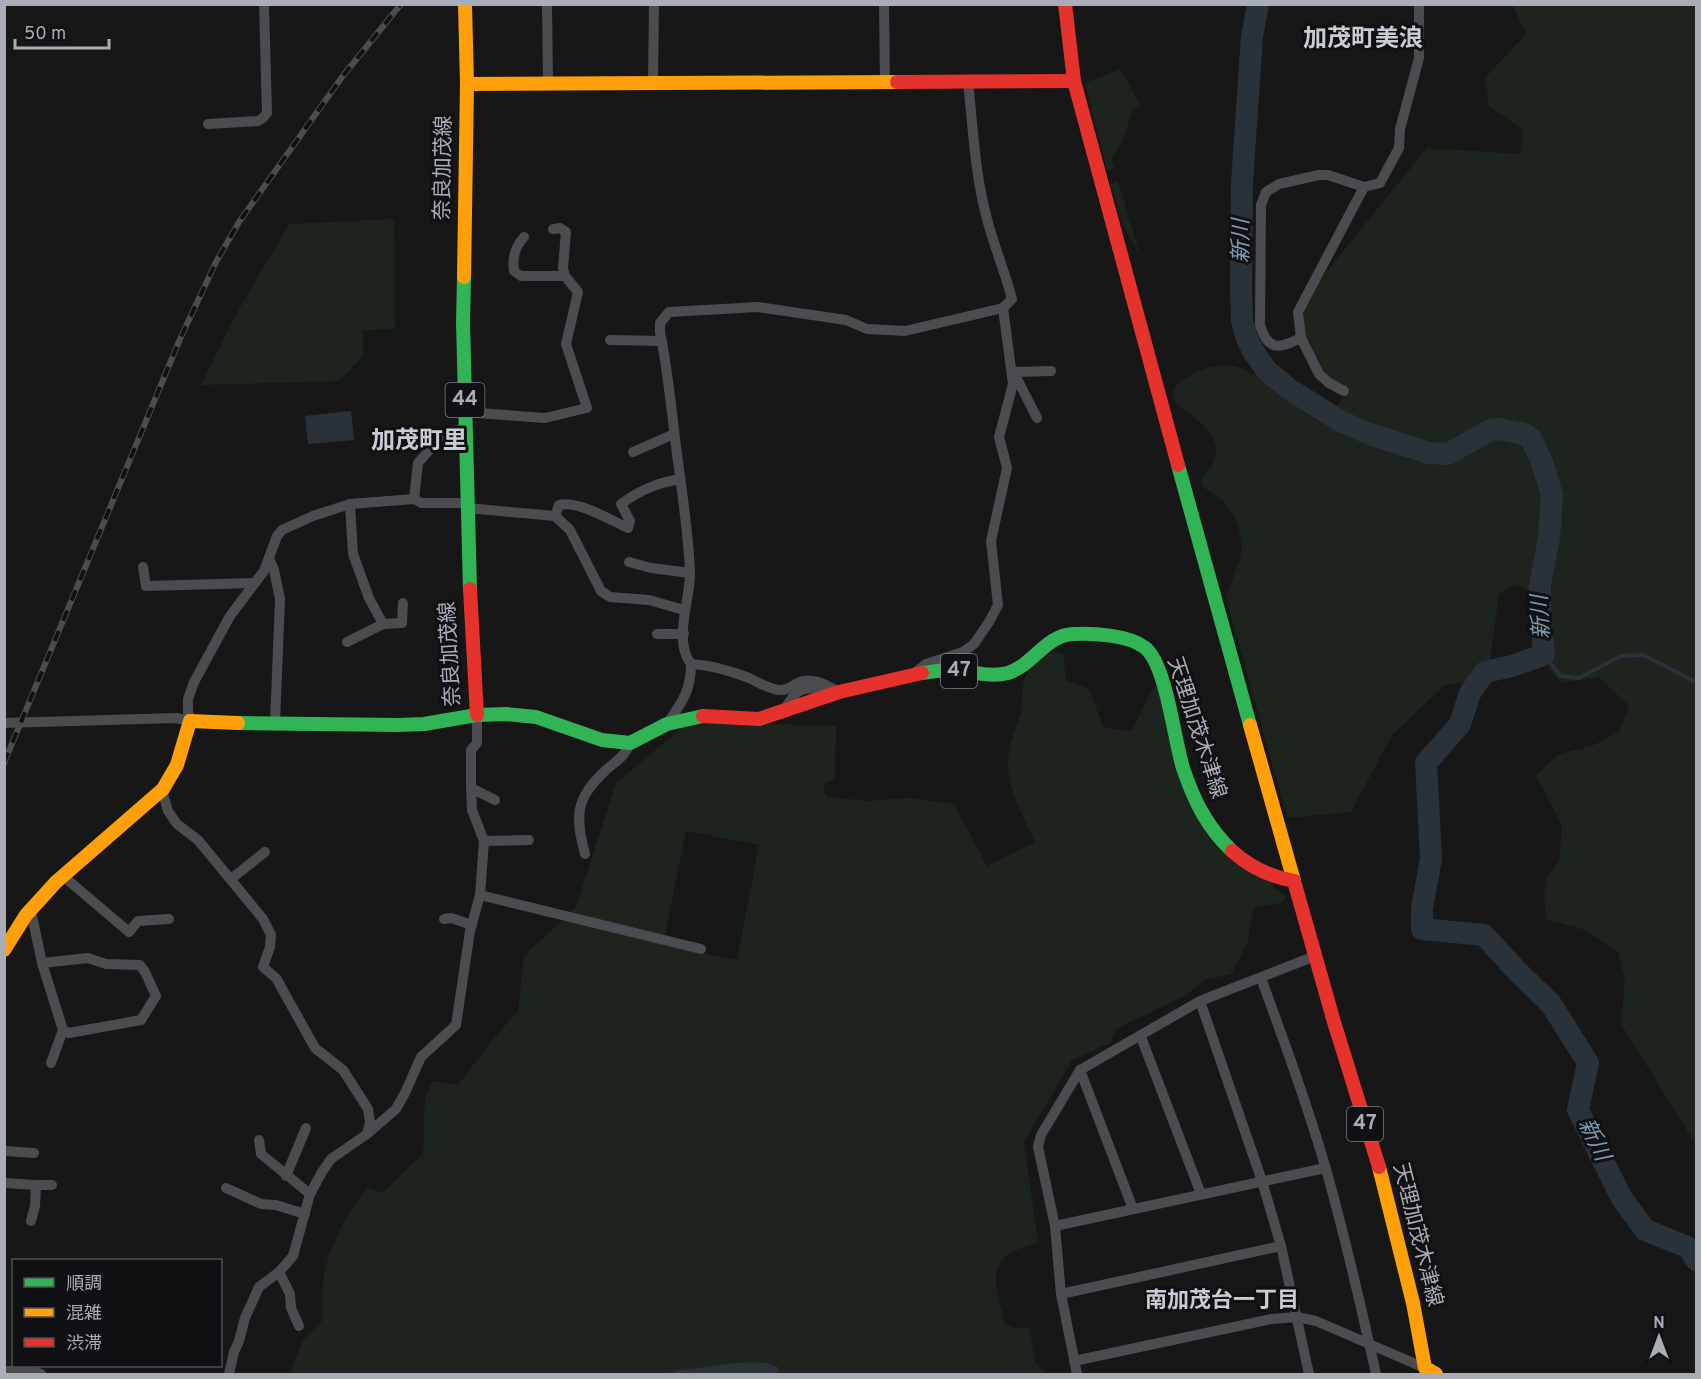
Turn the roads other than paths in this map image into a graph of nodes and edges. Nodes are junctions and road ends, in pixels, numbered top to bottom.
1 (264, 4) edge
2 (465, 4) edge
3 (547, 4) edge
4 (654, 4) edge
5 (884, 4) edge
6 (1065, 4) edge
7 (1419, 4) edge
8 (1074, 81) junction
9 (653, 82) junction
10 (885, 82) junction
11 (968, 82) junction
12 (548, 83) junction
13 (466, 84) junction
14 (208, 124) dead end
15 (1364, 187) junction
16 (553, 229) dead end
17 (524, 237) dead end
18 (565, 276) junction
19 (1003, 308) junction
20 (1301, 338) junction
21 (610, 340) dead end
22 (662, 341) junction
23 (1012, 370) junction
24 (1051, 370) dead end
25 (1344, 391) dead end
26 (465, 412) junction
27 (1037, 418) dead end
28 (466, 427) junction
29 (674, 434) junction
30 (633, 453) dead end
31 (680, 478) junction
32 (414, 499) junction
33 (350, 504) junction
34 (467, 506) junction
35 (555, 516) junction
36 (269, 558) junction
37 (629, 562) dead end
38 (143, 567) dead end
39 (690, 573) junction
40 (255, 583) junction
41 (403, 603) dead end
42 (684, 610) junction
43 (383, 624) junction
44 (657, 634) dead end
45 (684, 634) junction
46 (347, 642) dead end
47 (691, 664) junction
48 (914, 674) junction
49 (839, 692) junction
50 (477, 715) junction
51 (190, 721) junction
52 (4, 723) edge
53 (275, 723) junction
54 (667, 724) junction
55 (630, 743) junction
56 (471, 788) junction
57 (162, 790) junction
58 (495, 800) dead end
59 (530, 840) dead end
60 (484, 841) junction
61 (265, 852) dead end
62 (585, 854) dead end
63 (63, 876) junction
64 (231, 879) junction
65 (1294, 881) junction
66 (480, 895) junction
67 (31, 911) junction
68 (169, 919) dead end
69 (444, 919) dead end
70 (472, 925) junction
71 (701, 949) dead end
72 (4, 950) edge
73 (1315, 956) junction
74 (42, 963) junction
75 (1261, 978) junction
76 (1200, 1001) junction
77 (63, 1030) junction
78 (1141, 1037) junction
79 (51, 1063) dead end
80 (1080, 1070) junction
81 (306, 1128) dead end
82 (367, 1134) junction
83 (260, 1140) dead end
84 (4, 1151) edge
85 (34, 1153) dead end
86 (1325, 1168) junction
87 (286, 1176) junction
88 (1262, 1181) junction
89 (4, 1183) edge
90 (36, 1185) junction
91 (52, 1185) dead end
92 (226, 1188) dead end
93 (310, 1194) junction
94 (1201, 1194) junction
95 (1133, 1209) junction
96 (305, 1214) junction
97 (31, 1221) dead end
98 (1055, 1226) junction
99 (1281, 1246) junction
100 (279, 1272) junction
101 (1061, 1294) junction
102 (1297, 1317) junction
103 (299, 1326) dead end
104 (1370, 1345) junction
105 (1074, 1361) junction
106 (4, 1371) edge
107 (1429, 1372) edge
108 (41, 1374) edge
109 (229, 1374) edge
110 (1077, 1374) edge
111 (1309, 1374) edge
112 (1376, 1374) edge

1 - 14 street
2 - 13 main road, 奈良加茂線 / 44
3 - 12 street
4 - 9 street
5 - 10 street
6 - 8 main road
7 - 15 street
8 - 11 main road
8 - 65 main road
9 - 10 main road
9 - 12 main road
10 - 11 main road
11 - 19 street
12 - 13 main road
13 - 26 main road, 奈良加茂線 / 44
15 - 20 street
15 - 20 street
16 - 18 street
17 - 18 street
18 - 26 street
19 - 22 street
19 - 23 street
20 - 25 street
21 - 22 street
22 - 29 street
23 - 24 street
23 - 27 street
23 - 48 street
26 - 28 main road, 奈良加茂線 / 44
28 - 32 street
28 - 34 main road, 奈良加茂線 / 44
29 - 30 street
29 - 31 street
31 - 35 street
31 - 39 street
32 - 33 street
32 - 34 street
33 - 36 street
33 - 43 street
34 - 35 street
34 - 50 main road, 奈良加茂線 / 44
35 - 42 street
36 - 40 street
36 - 53 street
37 - 39 street
38 - 40 street
39 - 42 street
40 - 51 street
41 - 43 street
42 - 45 street
43 - 46 street
44 - 45 street
45 - 47 street
47 - 49 street
47 - 54 street
48 - 49 main road, 天理加茂木津線 / 47
48 - 65 main road, 天理加茂木津線 / 47
49 - 54 main road, 天理加茂木津線 / 47
50 - 53 main road, 奈良加茂線
50 - 55 main road
50 - 56 street
51 - 52 street
51 - 53 main road, 奈良加茂線
51 - 57 main road
54 - 55 main road, 天理加茂木津線 / 47
55 - 62 street
56 - 58 street
56 - 60 street
57 - 63 main road
57 - 64 street
59 - 60 street
60 - 66 street
61 - 64 street
63 - 67 main road
63 - 68 street
64 - 82 street
65 - 73 main road, 天理加茂木津線 / 47
66 - 70 street
66 - 71 street
67 - 72 main road
67 - 74 street
69 - 70 street
70 - 82 street
73 - 75 street
73 - 107 main road, 天理加茂木津線 / 47
74 - 77 street
74 - 77 street
75 - 76 street
75 - 86 street
76 - 78 street
76 - 88 street
77 - 79 street
78 - 80 street
78 - 94 street
80 - 95 street
80 - 98 street
81 - 87 street
82 - 93 street
83 - 87 street
84 - 85 street
86 - 88 street
86 - 104 street
87 - 93 street
88 - 94 street
88 - 99 street
89 - 90 street
90 - 91 street
90 - 97 street
92 - 96 street
93 - 96 street
94 - 95 street
95 - 98 street
96 - 100 street
98 - 101 street
99 - 101 street
99 - 102 street
100 - 103 street
100 - 109 street
101 - 105 street
102 - 104 street
102 - 105 street
102 - 111 street
104 - 107 street
104 - 112 street
105 - 110 street
106 - 108 street

